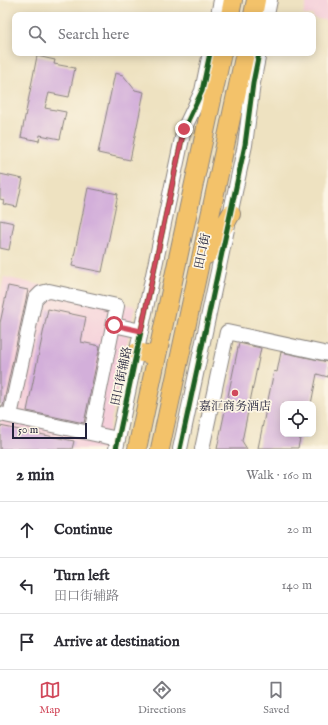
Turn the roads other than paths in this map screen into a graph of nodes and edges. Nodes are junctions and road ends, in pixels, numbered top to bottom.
1 (221, 0) edge
2 (233, 0) edge
3 (256, 0) edge
4 (270, 0) edge
5 (219, 12) edge
6 (231, 12) edge
7 (254, 12) edge
8 (268, 12) edge
9 (209, 56) edge
10 (221, 56) edge
11 (244, 56) edge
12 (258, 56) edge
13 (231, 214) junction
14 (198, 269) junction
15 (120, 327) junction
16 (141, 331) junction
17 (137, 352) junction
18 (328, 354) edge
19 (157, 356) junction
20 (5, 415) edge
21 (96, 434) junction
22 (117, 444) edge
23 (137, 449) edge
24 (160, 449) edge
25 (180, 449) edge
26 (202, 449) edge

1 - 5 street
2 - 6 main road
3 - 7 main road
4 - 8 street
9 - 16 street, 田口街辅路
10 - 19 main road, 田口街
11 - 14 main road, 田口街
12 - 13 street
13 - 14 main road
13 - 25 street
14 - 24 main road, 田口街
15 - 16 street
15 - 20 street
15 - 21 street
16 - 17 street, 田口街辅路
17 - 19 main road
17 - 22 street, 田口街辅路
18 - 26 street
19 - 23 main road, 田口街
20 - 21 street
21 - 22 street

